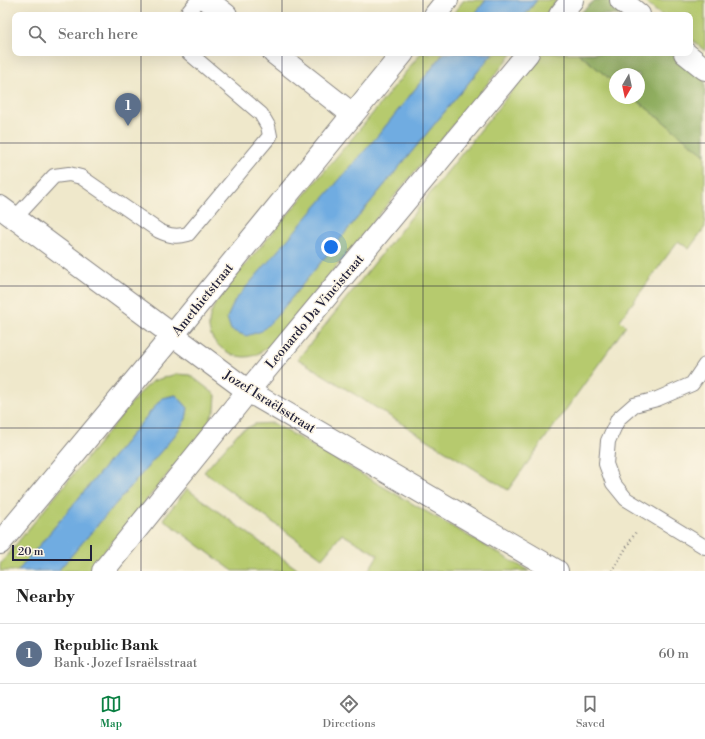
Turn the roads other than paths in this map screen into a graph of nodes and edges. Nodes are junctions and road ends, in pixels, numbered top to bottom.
1 (198, 0) edge
2 (207, 0) edge
3 (447, 0) edge
4 (572, 0) edge
5 (621, 0) edge
6 (188, 12) edge
7 (222, 12) edge
8 (437, 12) edge
9 (562, 12) edge
10 (635, 12) edge
11 (193, 56) edge
12 (278, 56) edge
13 (400, 56) edge
14 (526, 56) edge
15 (689, 56) edge
16 (705, 70) edge
17 (352, 114) junction
18 (8, 212) edge
19 (173, 335) junction
20 (705, 365) edge
21 (248, 391) junction
22 (0, 543) edge
23 (705, 547) edge
24 (102, 571) edge
25 (557, 571) edge

1 - 6 lane
2 - 7 street
3 - 8 street
4 - 9 street
5 - 10 street
11 - 18 lane
12 - 17 street
13 - 17 street, Amethietstraat
14 - 21 street, Leonardo Da Vincistraat
15 - 16 street
17 - 19 street, Amethietstraat
18 - 19 street, Jozef Israëlsstraat
19 - 21 street, Jozef Israëlsstraat
19 - 22 street, Amethietstraat
20 - 23 lane
21 - 24 street, Leonardo Da Vincistraat
21 - 25 street, Jozef Israëlsstraat

